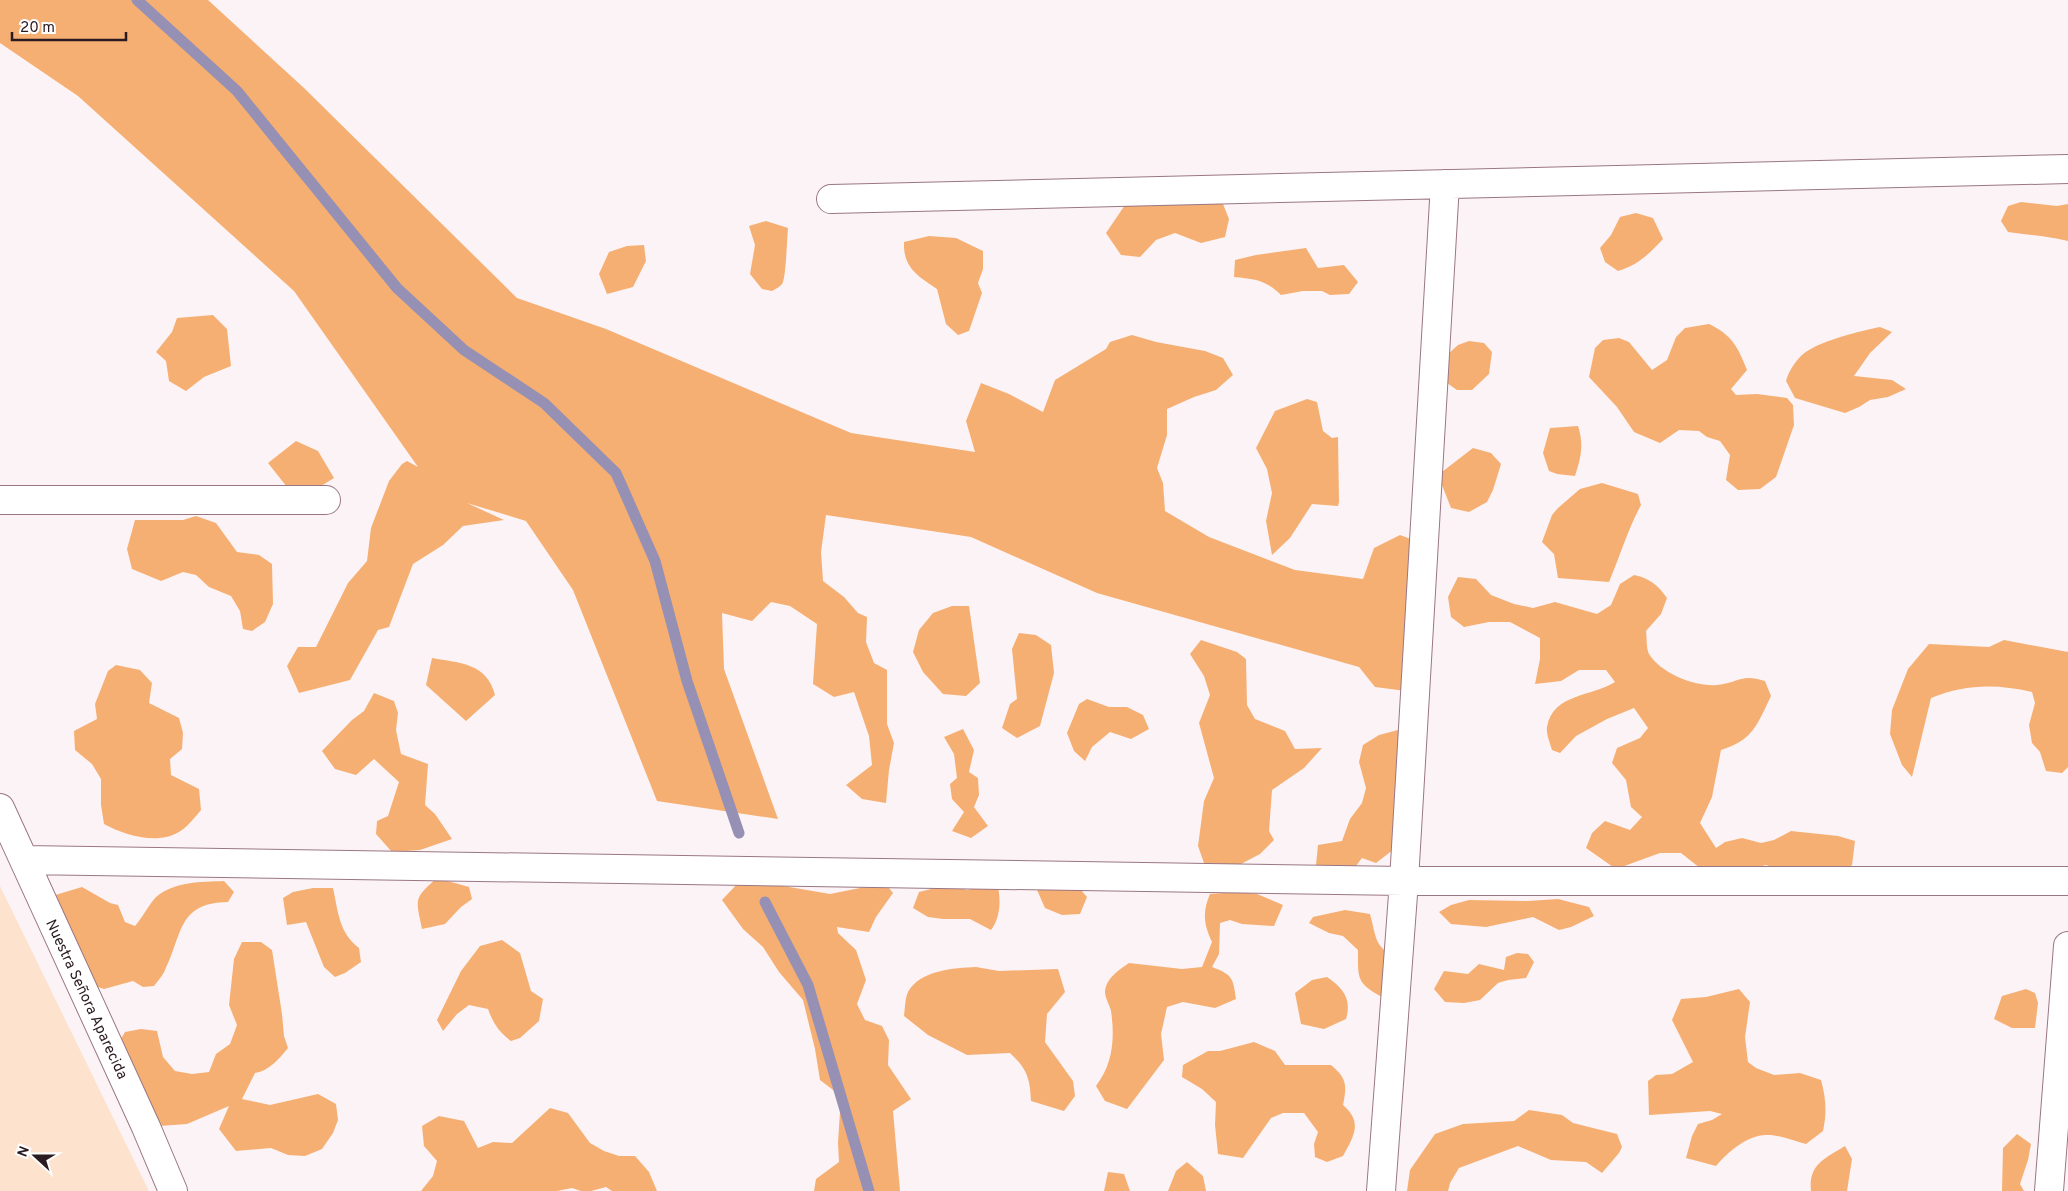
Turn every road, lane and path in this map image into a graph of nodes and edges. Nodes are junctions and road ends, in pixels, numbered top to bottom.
1 (2068, 169) edge
2 (1445, 184) junction
3 (831, 199) dead end
4 (0, 500) edge
5 (326, 500) dead end
6 (0, 808) edge
7 (24, 860) junction
8 (1404, 881) junction
9 (2068, 882) edge
10 (2068, 946) edge
11 (173, 1191) edge
12 (1381, 1191) edge
13 (2049, 1191) edge

1 - 2 street
2 - 3 street
2 - 8 street
4 - 5 street
6 - 7 street, Nuestra Señora Aparecida
7 - 8 street
7 - 11 street, Nuestra Señora Aparecida
8 - 9 street
8 - 12 street
10 - 13 street

